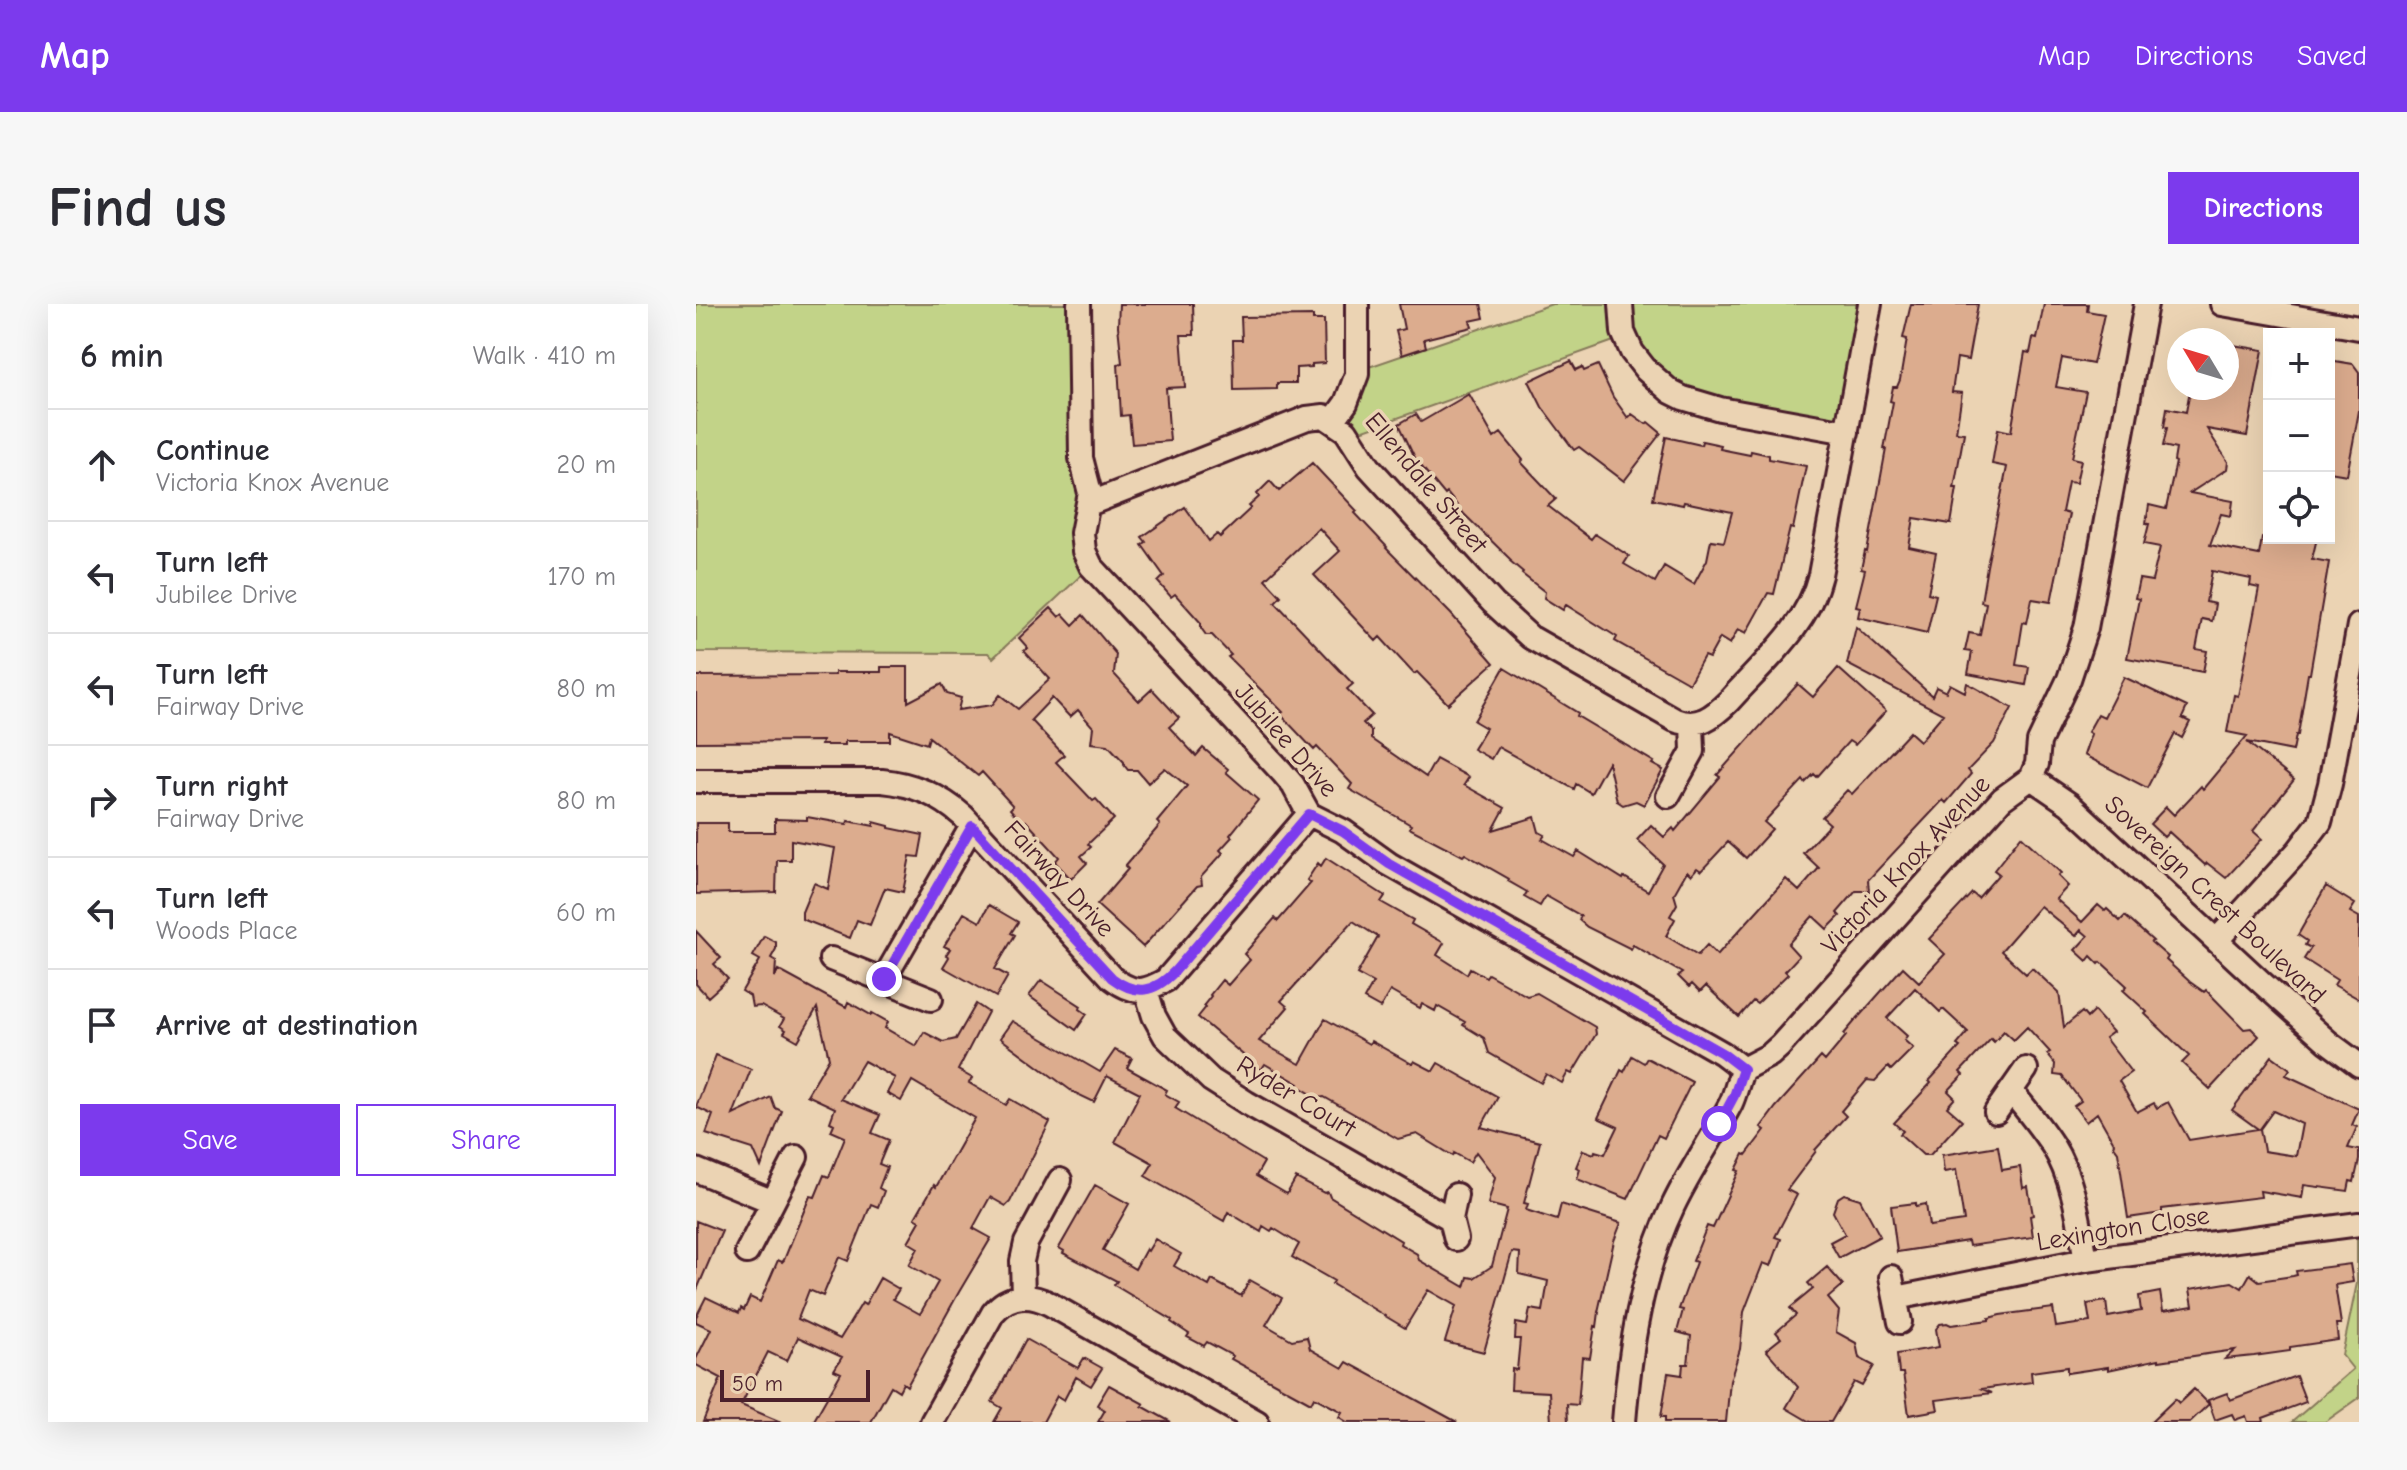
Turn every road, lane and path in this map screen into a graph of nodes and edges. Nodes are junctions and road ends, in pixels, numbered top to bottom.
1 (1079, 304) edge
2 (1357, 304) edge
3 (1621, 304) edge
4 (1870, 304) edge
5 (2146, 304) edge
6 (2222, 304) edge
7 (2359, 328) edge
8 (1333, 421) junction
9 (1847, 432) junction
10 (1089, 504) junction
11 (2359, 625) edge
12 (1692, 724) junction
13 (2031, 778) junction
14 (696, 781) edge
15 (1668, 796) dead end
16 (1309, 814) junction
17 (972, 826) junction
18 (2217, 940) junction
19 (831, 959) dead end
20 (884, 979) junction
21 (1146, 990) junction
22 (931, 999) dead end
23 (2359, 1065) edge
24 (1743, 1069) junction
25 (2026, 1069) dead end
26 (2011, 1091) junction
27 (1996, 1112) dead end
28 (796, 1157) dead end
29 (696, 1170) edge
30 (1060, 1180) dead end
31 (1456, 1195) dead end
32 (771, 1201) junction
33 (2359, 1224) edge
34 (747, 1252) dead end
35 (2086, 1260) junction
36 (1023, 1296) junction
37 (1900, 1322) dead end
38 (932, 1422) edge
39 (1257, 1422) edge
40 (1624, 1422) edge

1 - 10 street, Jubilee Drive
2 - 8 street
3 - 9 street
4 - 9 street
5 - 13 street, Victoria Knox Avenue
6 - 7 street
8 - 10 street, Ellendale Street
8 - 12 street, Ellendale Street
9 - 12 street
10 - 16 street, Jubilee Drive
11 - 18 street
12 - 15 street
13 - 18 street, Sovereign Crest Boulevard
13 - 24 street, Victoria Knox Avenue
14 - 17 street, Fairway Drive
16 - 21 street
16 - 24 street, Jubilee Drive
17 - 20 street
17 - 21 street, Fairway Drive
18 - 23 street, Sovereign Crest Boulevard
19 - 20 street
20 - 22 street
21 - 31 street, Ryder Court
24 - 40 street
25 - 26 street
26 - 27 street
26 - 35 street
28 - 32 street
29 - 32 street
30 - 36 street
32 - 34 street
33 - 35 street, Lexington Close
35 - 37 street, Lexington Close
36 - 38 street
36 - 39 street

